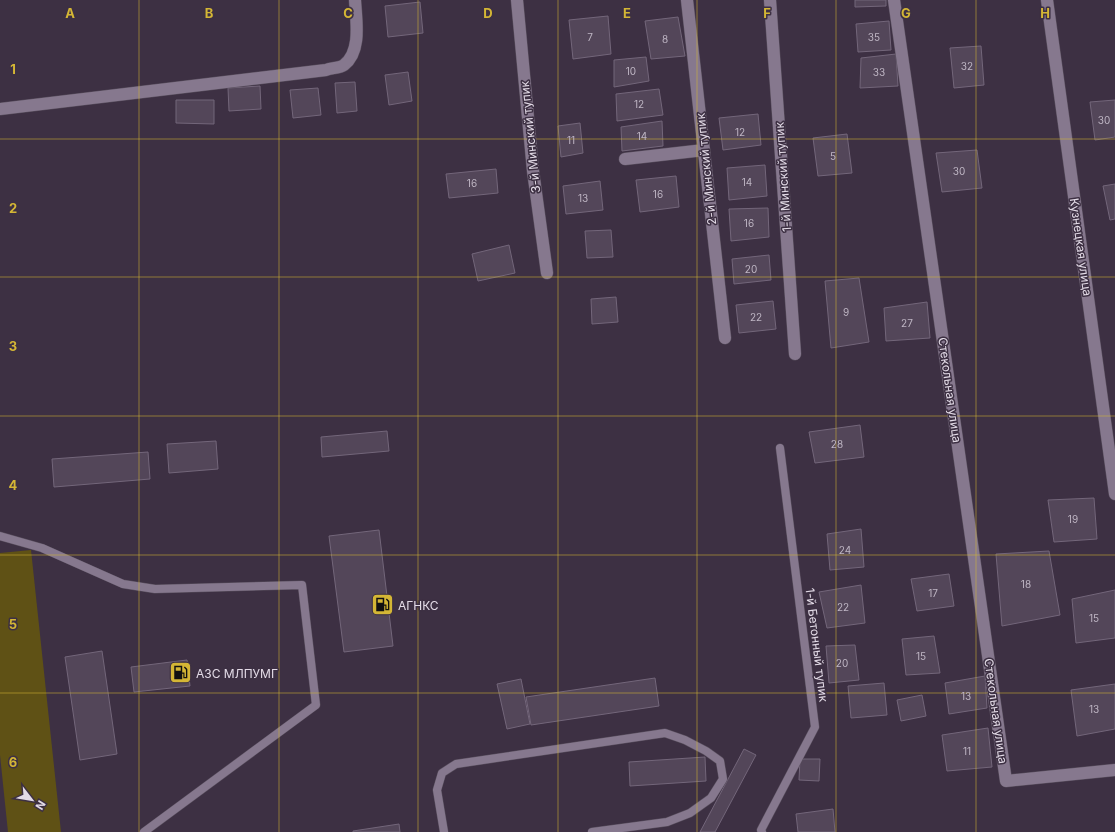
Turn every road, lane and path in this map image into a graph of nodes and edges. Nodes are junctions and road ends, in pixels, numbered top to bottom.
1 (355, 0) edge
2 (517, 0) edge
3 (687, 0) edge
4 (770, 0) edge
5 (894, 0) edge
6 (1047, 0) edge
7 (0, 109) edge
8 (704, 150) junction
9 (625, 159) dead end
10 (547, 273) dead end
11 (725, 338) dead end
12 (795, 354) dead end
13 (780, 448) dead end
14 (1115, 494) edge
15 (0, 536) edge
16 (1115, 770) edge
17 (144, 832) edge
18 (444, 832) edge
19 (592, 832) edge
20 (762, 832) edge

1 - 7 street
2 - 10 street, 3-й Минский тупик
3 - 8 street, 2-й Минский тупик
4 - 12 street, 1-й Минский тупик
5 - 16 street, Стекольная улица
6 - 14 street, Кузнецкая улица
8 - 9 street
8 - 11 street, 2-й Минский тупик
13 - 20 lane, 1-й Бетонный тупик
15 - 17 lane
18 - 19 lane

